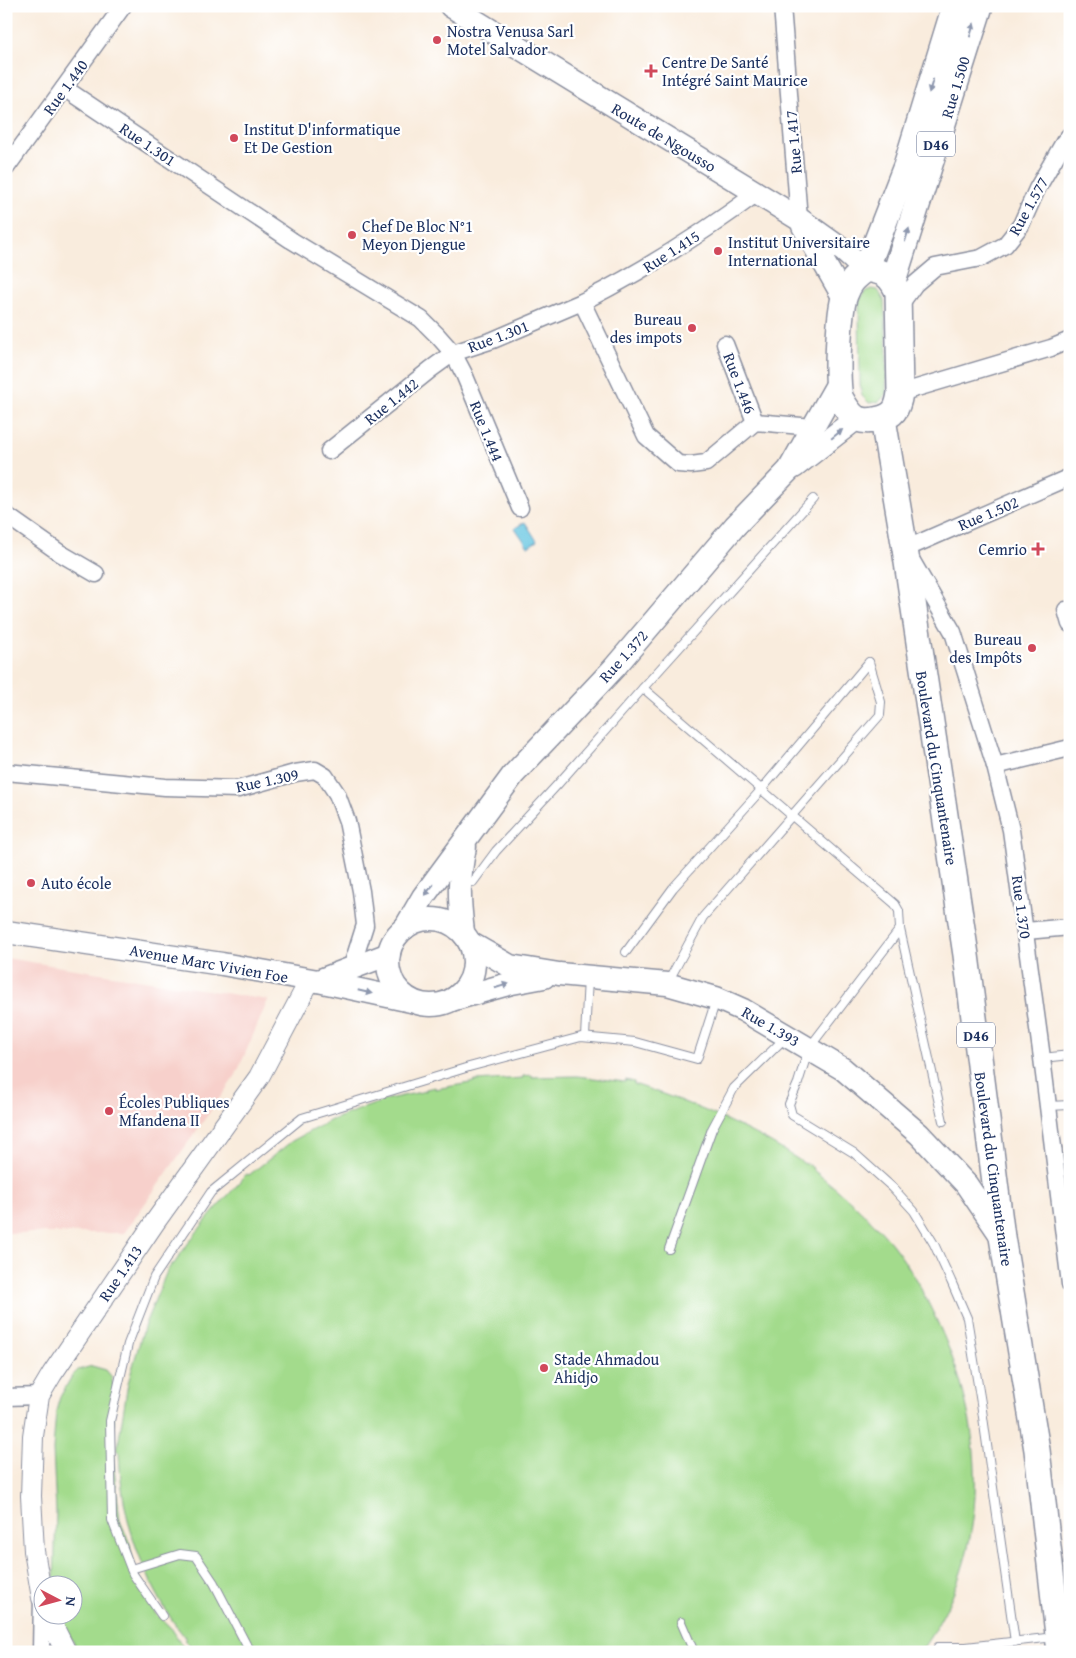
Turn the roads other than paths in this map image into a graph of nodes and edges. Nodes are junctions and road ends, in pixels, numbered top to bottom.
1 (123, 6) edge
2 (451, 6) edge
3 (782, 6) edge
4 (955, 6) edge
5 (980, 6) edge
6 (64, 88) junction
7 (1070, 135) edge
8 (6, 168) edge
9 (757, 193) junction
10 (799, 219) junction
11 (866, 270) junction
12 (893, 281) junction
13 (844, 298) junction
14 (582, 302) junction
15 (899, 306) junction
16 (1070, 340) edge
17 (725, 344) dead end
18 (453, 354) junction
19 (838, 383) junction
20 (900, 393) junction
21 (857, 418) junction
22 (883, 419) junction
23 (755, 422) junction
24 (813, 427) junction
25 (330, 451) dead end
26 (789, 470) junction
27 (1070, 477) edge
28 (813, 499) dead end
29 (520, 508) dead end
30 (6, 515) edge
31 (905, 549) junction
32 (96, 574) dead end
33 (643, 688) junction
34 (1070, 748) edge
35 (995, 766) junction
36 (6, 772) edge
37 (761, 790) junction
38 (792, 816) junction
39 (468, 836) junction
40 (473, 882) dead end
41 (1070, 927) edge
42 (405, 928) junction
43 (900, 929) junction
44 (1026, 931) junction
45 (6, 932) edge
46 (466, 938) junction
47 (626, 952) dead end
48 (389, 954) junction
49 (351, 969) junction
50 (559, 974) junction
51 (588, 976) junction
52 (314, 981) junction
53 (667, 984) junction
54 (716, 998) junction
55 (455, 999) junction
56 (411, 1001) junction
57 (788, 1036) junction
58 (585, 1037) junction
59 (809, 1048) junction
60 (1070, 1055) edge
61 (1042, 1058) junction
62 (1070, 1105) edge
63 (1048, 1106) junction
64 (943, 1122) dead end
65 (1002, 1237) junction
66 (1068, 1248) edge
67 (669, 1249) dead end
68 (1070, 1284) edge
69 (39, 1396) junction
70 (6, 1397) edge
71 (131, 1569) junction
72 (38, 1576) edge
73 (162, 1616) dead end
74 (681, 1622) dead end
75 (41, 1626) edge
76 (53, 1626) edge
77 (1015, 1642) junction
78 (1059, 1644) edge
79 (938, 1646) dead end
80 (41, 1652) edge
81 (66, 1652) edge
82 (254, 1652) edge
83 (694, 1652) edge

1 - 6 street, Rue 1.440
2 - 9 main road, Route de Ngousso
3 - 10 street, Rue 1.417
4 -> 11 main road, Rue 1.500
12 -> 5 main road, Rue 1.500 / D46
6 - 8 street, Rue 1.440
6 - 18 street, Rue 1.301
7 - 15 street, Rue 1.577
9 - 10 main road, Route de Ngousso
9 - 14 street, Rue 1.415
10 - 11 main road
10 - 13 main road, Route de Ngousso
11 - 12 main road
11 - 13 main road
12 - 15 main road
13 - 19 main road
14 - 18 street, Rue 1.301
14 - 23 street
15 - 20 main road
16 - 20 street
17 - 23 street, Rue 1.446
18 - 25 street, Rue 1.442
18 - 29 street, Rue 1.444
19 - 21 main road
19 - 24 main road, Rue 1.372
20 - 22 main road
21 - 22 main road
26 -> 21 main road
22 - 31 main road, Boulevard du Cinquantenaire / D46
23 - 24 street
24 - 26 main road, Rue 1.372
26 - 39 main road, Rue 1.372
27 - 31 street, Rue 1.502
28 - 33 lane
30 - 32 street
31 - 35 street, Rue 1.370
31 - 65 main road, Boulevard du Cinquantenaire / D46
33 - 37 lane
33 - 40 lane
34 - 35 street
35 - 44 street, Rue 1.370
36 - 49 street, Rue 1.309
37 - 38 lane
37 - 38 lane
37 - 47 lane
38 - 43 lane
38 - 53 lane
39 -> 42 main road, Rue 1.372
39 - 46 main road
41 - 44 street
42 - 46 main road
42 - 48 main road
43 - 59 lane
43 - 64 lane
44 - 61 street, Rue 1.370
45 - 52 main road, Avenue Marc Vivien Foe
46 - 50 main road, Rue 1.393
46 - 55 main road
48 - 49 main road
48 - 56 main road
49 - 52 main road
50 - 51 main road, Rue 1.393
55 -> 50 main road
51 - 53 main road, Rue 1.393
51 - 58 lane
52 -> 56 main road, Avenue Marc Vivien Foe
52 - 69 street, Rue 1.413
53 - 54 main road, Rue 1.393
54 - 57 main road, Rue 1.393
54 - 58 lane
55 - 56 main road
57 - 59 main road, Rue 1.393
57 - 67 lane
58 - 71 lane
59 - 65 main road, Rue 1.393
59 - 77 lane
60 - 61 lane
61 - 63 street, Rue 1.370
62 - 63 lane
63 - 66 street, Rue 1.370
65 - 78 main road, Boulevard du Cinquantenaire / D46
66 - 68 street, Rue 1.370
69 - 70 street
69 - 72 street, Rue 1.413
71 - 73 lane
71 - 82 lane
74 - 83 lane
75 - 80 street
76 - 81 street
77 - 78 lane
77 - 79 lane

